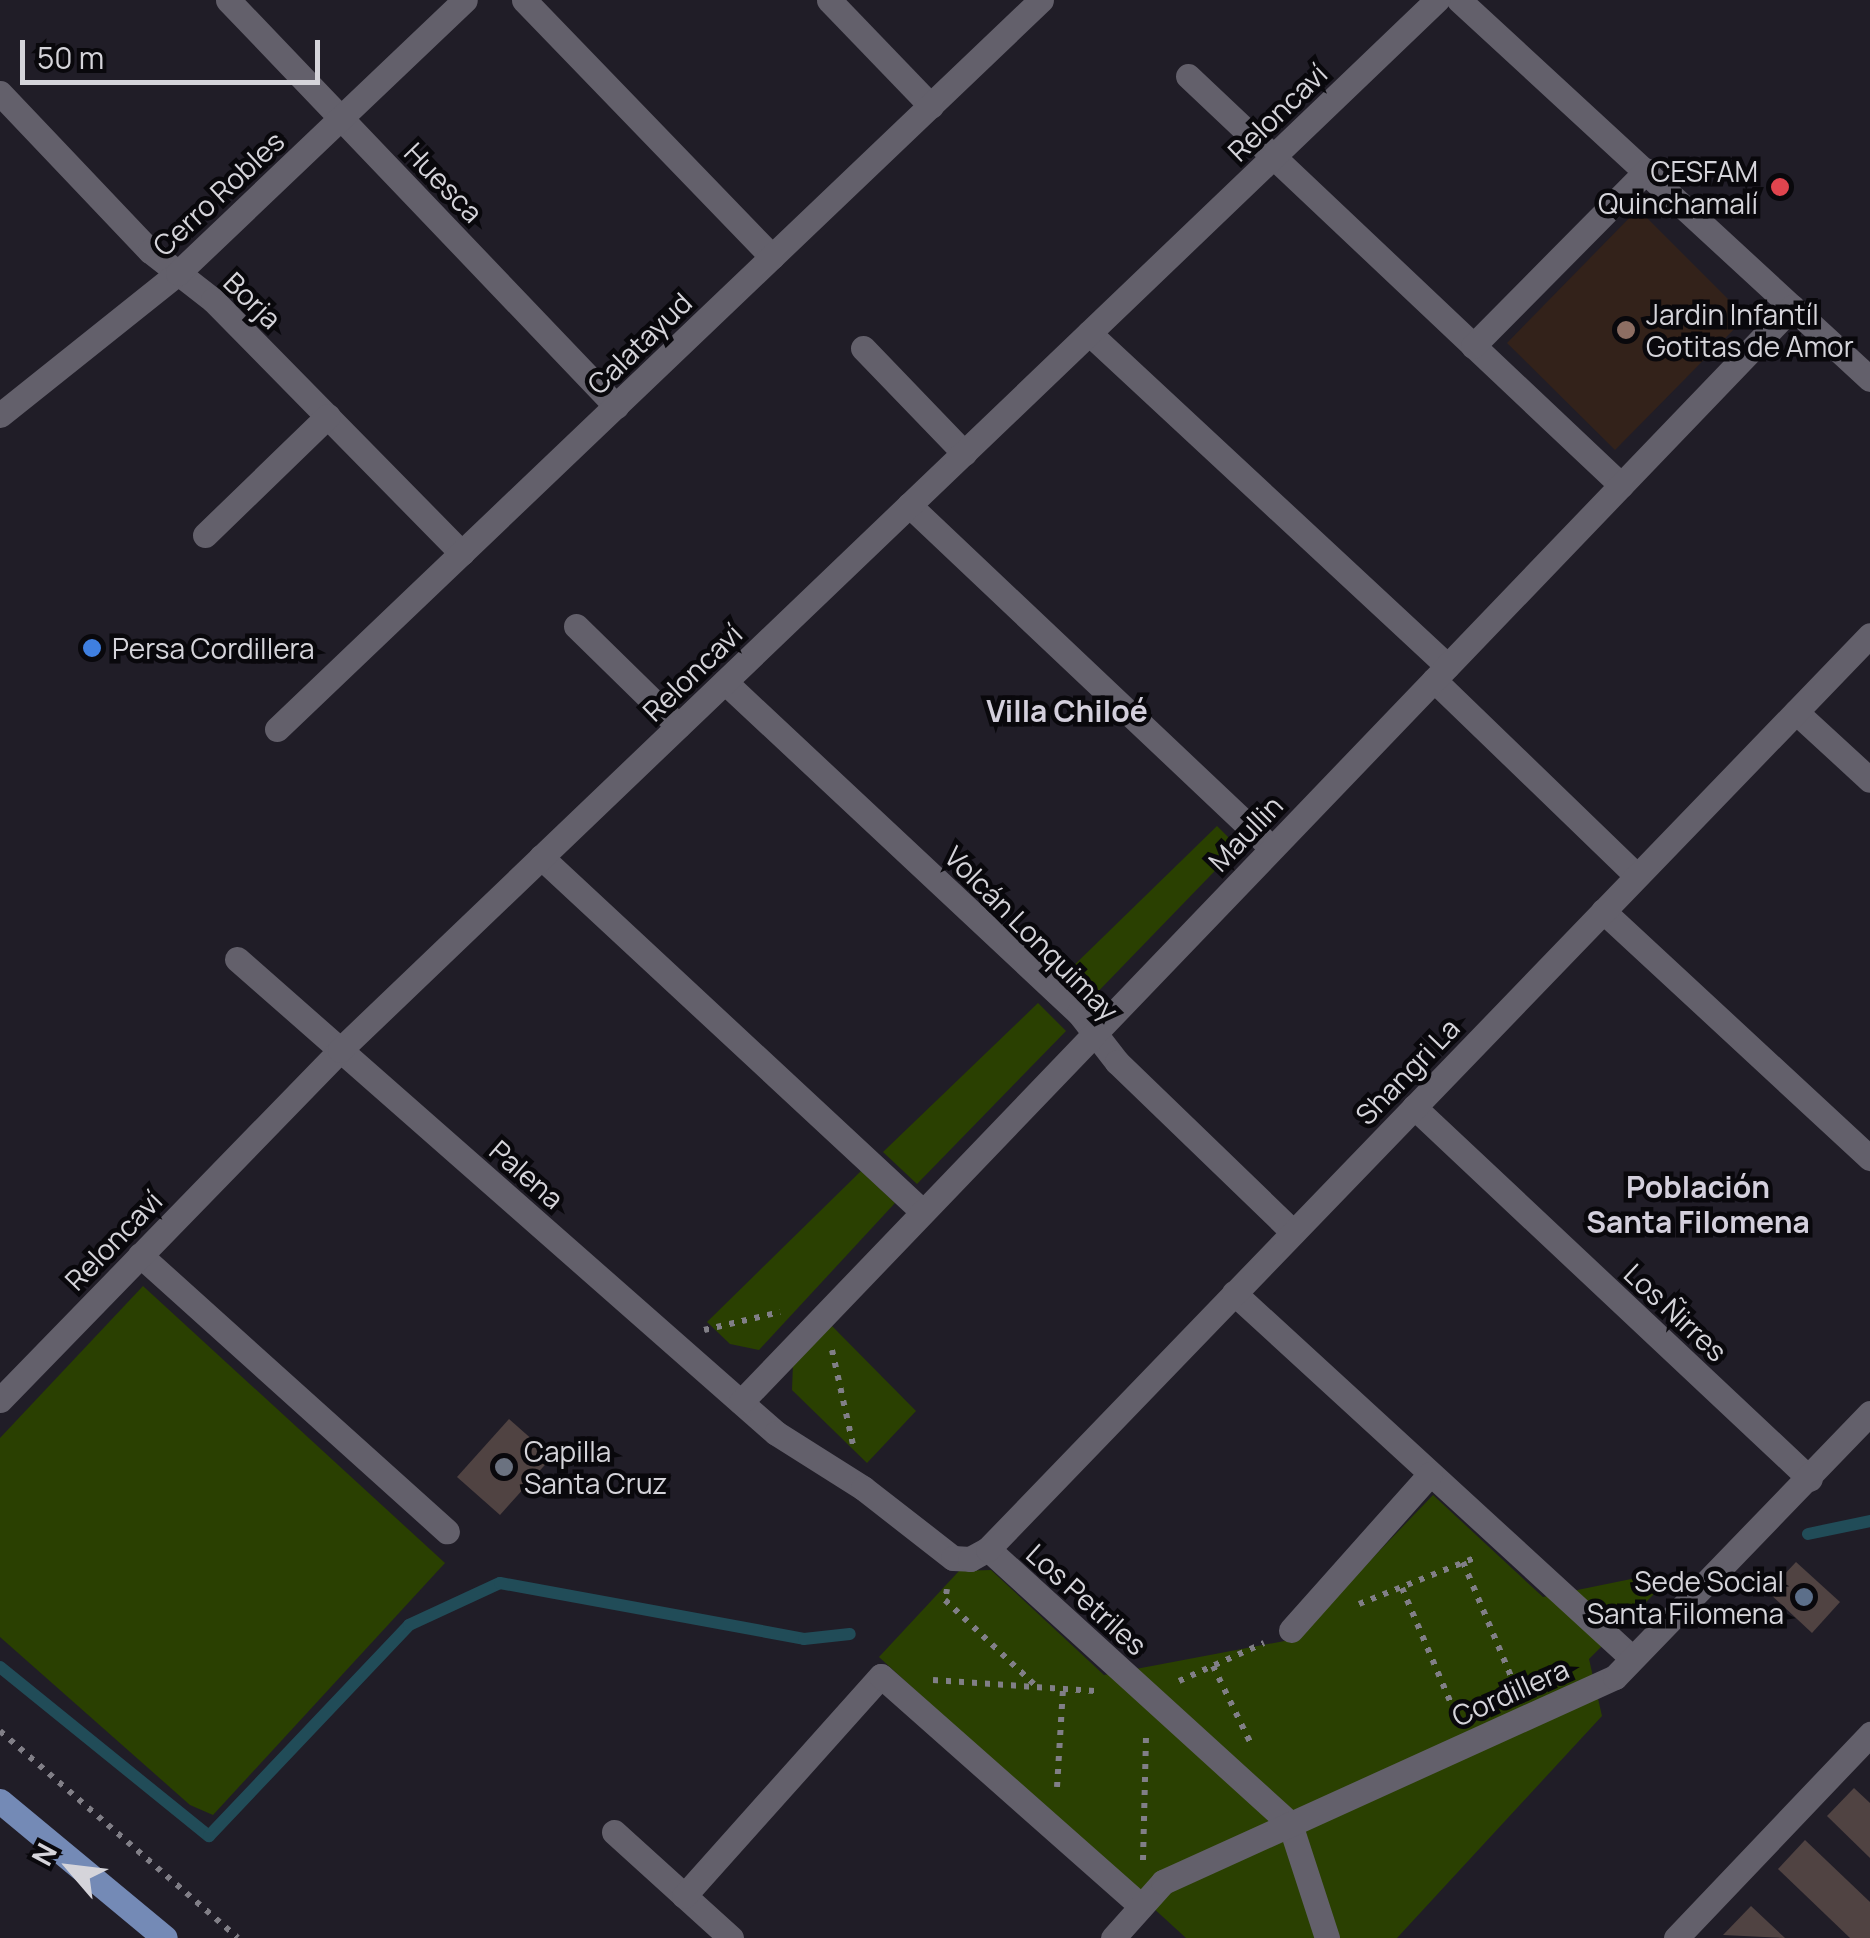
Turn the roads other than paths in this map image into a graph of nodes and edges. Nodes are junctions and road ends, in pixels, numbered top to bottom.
1 (228, 0) edge
2 (466, 0) edge
3 (524, 0) edge
4 (829, 0) edge
5 (1041, 0) edge
6 (1437, 0) edge
7 (1458, 0) edge
8 (1188, 76) dead end
9 (2, 100) edge
10 (930, 106) junction
11 (341, 118) junction
12 (1271, 159) junction
13 (1646, 170) junction
14 (772, 257) junction
15 (178, 273) junction
16 (1792, 307) junction
17 (1090, 333) junction
18 (1473, 346) junction
19 (863, 348) dead end
20 (1870, 379) edge
21 (616, 406) junction
22 (0, 415) edge
23 (328, 416) junction
24 (964, 452) junction
25 (1622, 484) junction
26 (910, 505) junction
27 (204, 535) dead end
28 (462, 552) junction
29 (576, 626) dead end
30 (1870, 636) edge
31 (1440, 673) junction
32 (725, 682) junction
33 (1796, 712) junction
34 (678, 726) junction
35 (278, 729) dead end
36 (1870, 780) edge
37 (1272, 848) junction
38 (542, 858) junction
39 (1637, 876) junction
40 (1603, 911) junction
41 (238, 959) dead end
42 (1095, 1034) junction
43 (340, 1050) junction
44 (1414, 1108) junction
45 (1870, 1158) edge
46 (923, 1212) junction
47 (1293, 1232) junction
48 (140, 1255) junction
49 (1234, 1293) junction
50 (0, 1400) edge
51 (741, 1402) junction
52 (1870, 1413) edge
53 (1430, 1474) junction
54 (1810, 1479) junction
55 (447, 1531) dead end
56 (988, 1548) junction
57 (953, 1558) joint
58 (1291, 1630) dead end
59 (1632, 1658) junction
60 (1870, 1734) edge
61 (2, 1801) edge
62 (1290, 1824) junction
63 (614, 1832) dead end
64 (684, 1896) junction
65 (1142, 1906) junction
66 (165, 1938) edge
67 (731, 1938) edge
68 (1114, 1938) edge
69 (1327, 1938) edge
70 (1676, 1938) edge

1 - 11 street, Huesca
2 - 11 street, Cerro Robles
3 - 14 street
4 - 10 street
5 - 10 street, Calatayud
6 - 12 street, Reloncaví
7 - 13 street
8 - 12 street
9 - 15 street, Borja
10 - 14 street, Calatayud
11 - 15 street, Cerro Robles
11 - 21 street, Huesca
12 - 17 street, Reloncaví
12 - 18 street
13 - 16 street
13 - 18 street
14 - 21 street, Calatayud
15 - 22 street, Cerro Robles
15 - 23 street, Borja
16 - 20 street
16 - 25 street, Maullin
17 - 24 street, Reloncaví
17 - 31 street
18 - 25 street
19 - 24 street
21 - 28 street, Calatayud
23 - 27 street
23 - 28 street, Borja
24 - 26 street, Reloncaví
25 - 31 street, Maullin
26 - 32 street, Reloncaví
26 - 37 street
28 - 35 street, Calatayud
29 - 34 street
30 - 33 street, Shangri La
31 - 37 street, Maullin
31 - 39 street
32 - 34 street, Reloncaví
32 - 42 street, Volcán Lonquimay
33 - 36 street
33 - 39 street, Shangri La
34 - 38 street, Reloncaví
37 - 42 street, Maullin
38 - 43 street, Reloncaví
38 - 46 street
39 - 40 street, Shangri La
40 - 44 street, Shangri La
40 - 45 street
41 - 43 street, Palena
42 - 46 street, Maullin
42 - 47 street, Volcán Lonquimay
43 - 48 street, Reloncaví
43 - 51 street, Palena
44 - 47 street, Shangri La
44 - 54 street, Los Ñirres
46 - 51 street, Maullin
47 - 49 street, Shangri La
48 - 50 street, Reloncaví
48 - 55 street
49 - 53 street
49 - 56 street, Shangri La
51 - 57 street, Palena
52 - 54 street, Cordillera
53 - 58 street
53 - 59 street
54 - 59 street, Cordillera
56 - 57 street, Los Petriles
56 - 62 street, Los Petriles
59 - 62 street, Cordillera
60 - 70 street
61 - 66 main road
62 - 65 street, Cordillera
62 - 69 street
63 - 64 street
64 - 65 street
64 - 67 street
65 - 68 street, Cordillera

